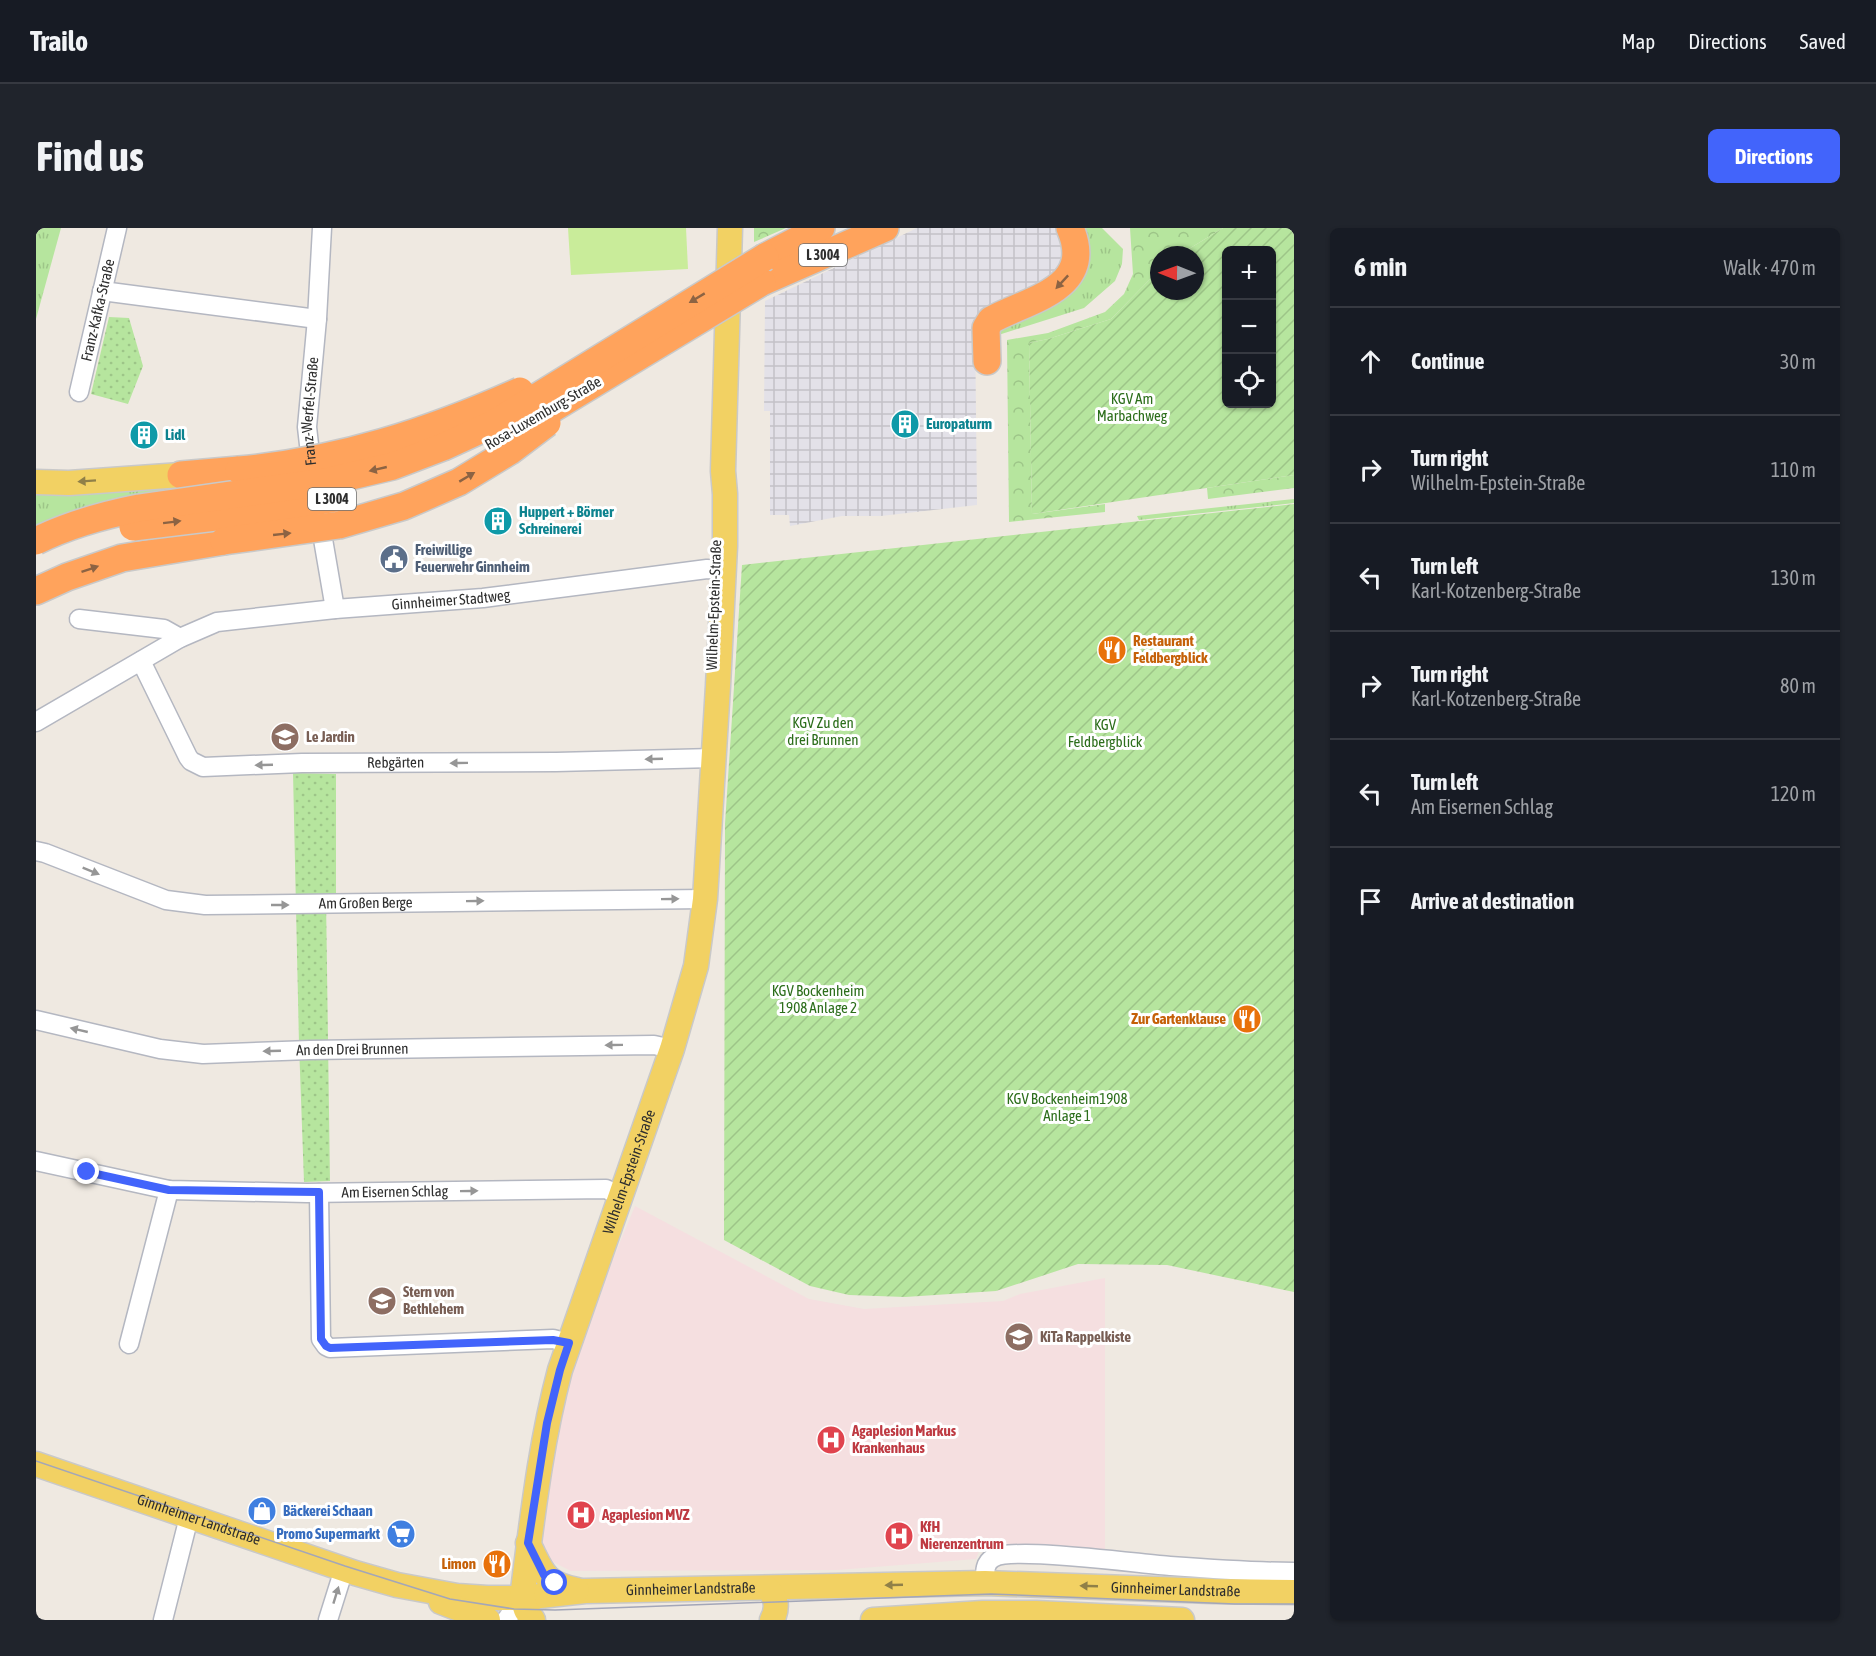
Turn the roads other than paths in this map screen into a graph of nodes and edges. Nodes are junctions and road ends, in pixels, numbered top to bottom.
1 (117, 228) edge
2 (322, 228) edge
3 (730, 228) edge
4 (821, 228) edge
5 (885, 228) edge
6 (1070, 228) edge
7 (764, 269) junction
8 (102, 291) junction
9 (317, 319) junction
10 (987, 361) dead end
11 (580, 369) junction
12 (608, 376) junction
13 (79, 392) dead end
14 (181, 475) joint
15 (36, 482) edge
16 (36, 541) edge
17 (36, 560) edge
18 (719, 569) junction
19 (36, 591) edge
20 (335, 609) junction
21 (79, 619) dead end
22 (180, 638) junction
23 (141, 661) junction
24 (36, 722) edge
25 (713, 749) junction
26 (36, 851) edge
27 (705, 898) junction
28 (36, 1020) edge
29 (672, 1049) junction
30 (36, 1161) edge
31 (169, 1190) junction
32 (319, 1192) junction
33 (620, 1196) junction
34 (569, 1343) junction
35 (129, 1344) dead end
36 (36, 1464) edge
37 (189, 1517) junction
38 (528, 1543) junction
39 (344, 1569) junction
40 (1294, 1572) edge
41 (985, 1582) junction
42 (398, 1584) junction
43 (767, 1588) junction
44 (585, 1591) junction
45 (1294, 1592) edge
46 (522, 1598) junction
47 (163, 1620) edge
48 (328, 1620) edge
49 (488, 1620) edge
50 (506, 1620) edge
51 (533, 1620) edge
52 (772, 1620) edge
53 (873, 1620) edge
54 (1182, 1620) edge

1 - 8 street, Franz-Kafka-Straße
2 - 9 street, Franz-Werfel-Straße
3 - 18 main road, Wilhelm-Epstein-Straße
4 - 7 highway, Rosa-Luxemburg-Straße / L 3004
5 - 7 highway, Rosa-Luxemburg-Straße / L 3004
6 -> 10 highway
7 -> 11 highway, Rosa-Luxemburg-Straße / L 3004, bridge
7 - 12 highway, Rosa-Luxemburg-Straße / L 3004, bridge
8 - 9 street
8 - 13 street, Franz-Kafka-Straße
9 - 20 street, Franz-Werfel-Straße
11 - 14 highway, bridge
11 -> 16 highway, Rosa-Luxemburg-Straße / L 3004, bridge
17 -> 12 highway, Rosa-Luxemburg-Straße / L 3004, bridge
19 -> 12 highway, bridge
14 -> 15 main road
18 - 20 street, Ginnheimer Stadtweg
18 - 25 main road, Wilhelm-Epstein-Straße
20 - 22 street, Ginnheimer Stadtweg
21 - 22 street
22 - 23 street, Ginnheimer Stadtweg
23 - 24 street, Ginnheimer Stadtweg
25 -> 23 street, Rebgärten
25 - 27 main road, Wilhelm-Epstein-Straße
26 -> 27 street, Am Großen Berge
27 - 29 main road, Wilhelm-Epstein-Straße
29 -> 28 street, An den Drei Brunnen
29 - 33 main road, Wilhelm-Epstein-Straße
30 - 31 street, Am Eisernen Schlag
31 - 32 street, Am Eisernen Schlag
31 - 35 street
32 -> 33 street, Am Eisernen Schlag
32 - 34 street
33 - 34 main road, Wilhelm-Epstein-Straße
34 - 38 main road, Wilhelm-Epstein-Straße
36 - 37 main road, Ginnheimer Landstraße
37 - 39 main road, Ginnheimer Landstraße
37 - 47 street
38 - 44 main road
38 - 46 main road, Wilhelm-Epstein-Straße
39 - 42 main road, Ginnheimer Landstraße
48 -> 39 street
40 - 41 street, Ginnheimer Landstraße
41 -> 43 main road, Ginnheimer Landstraße
45 -> 41 main road, Ginnheimer Landstraße
42 - 46 main road, Ginnheimer Landstraße
42 - 49 main road, Ginnheimer Landstraße
43 - 44 main road, Ginnheimer Landstraße
43 - 52 main road
44 - 46 main road, Ginnheimer Landstraße
46 - 50 street
46 - 51 main road
53 - 54 main road, Ginnheimer Landstraße

